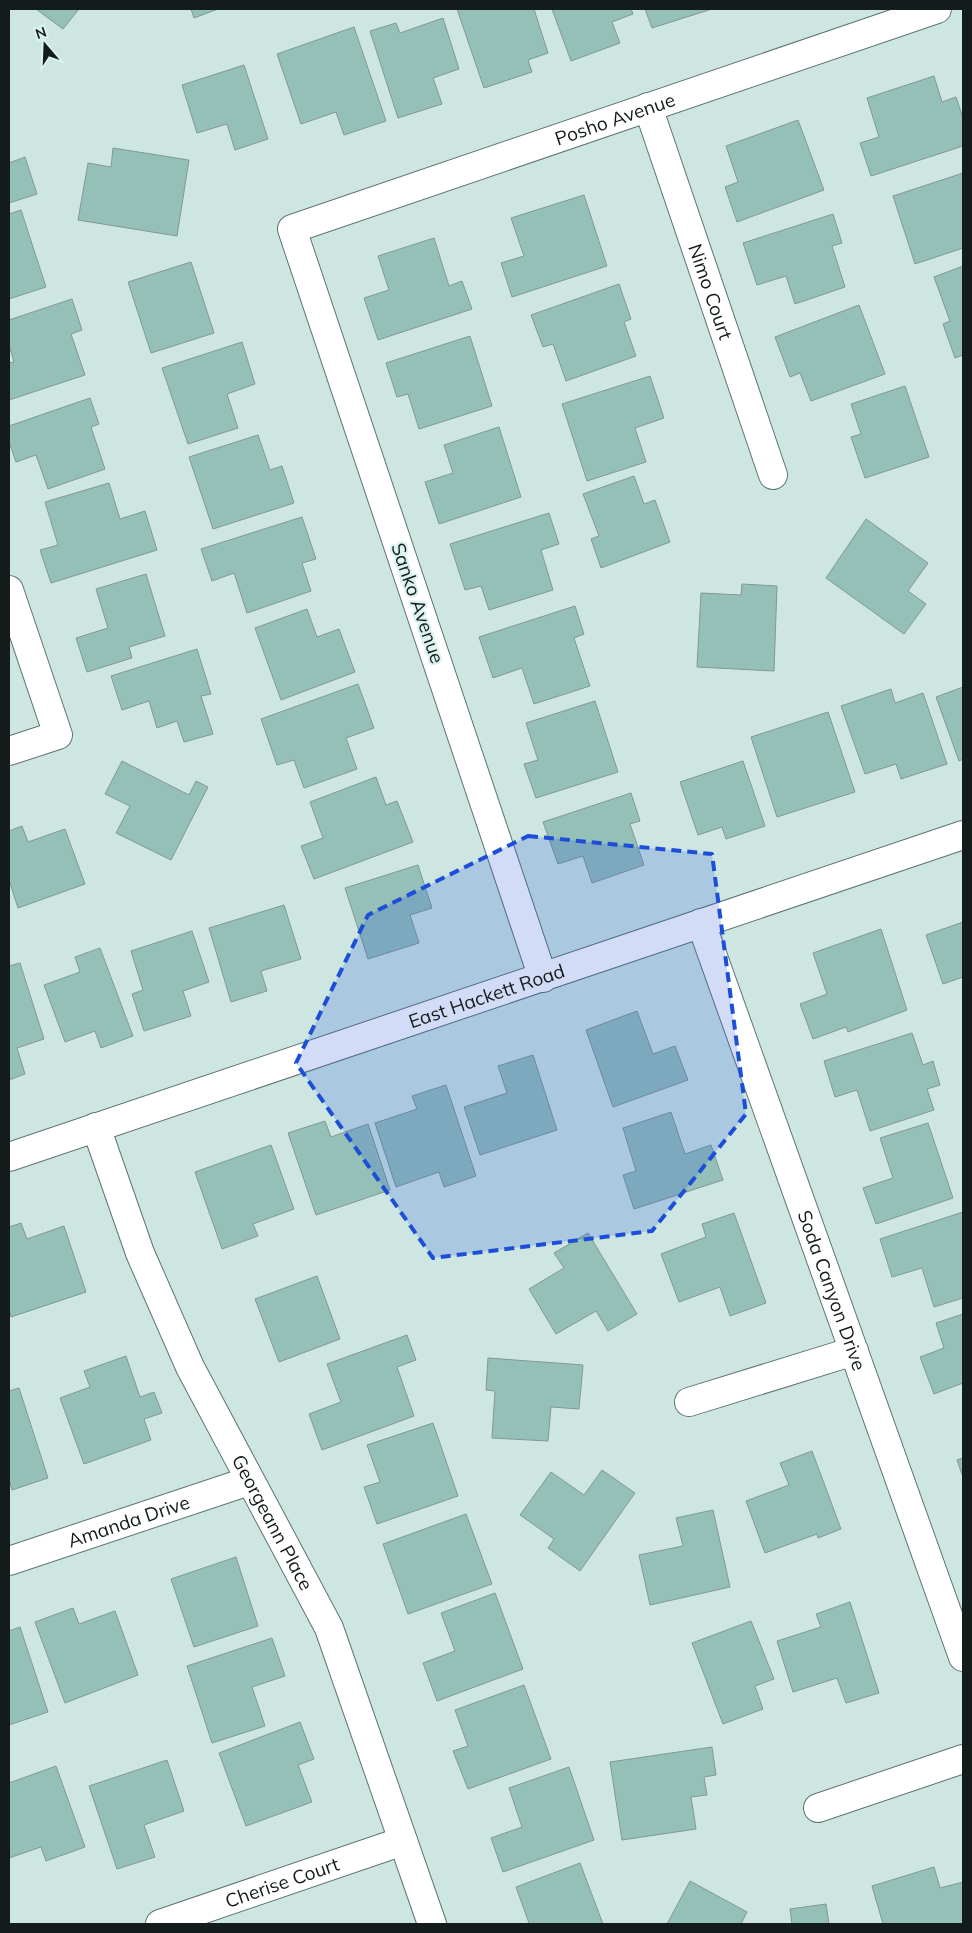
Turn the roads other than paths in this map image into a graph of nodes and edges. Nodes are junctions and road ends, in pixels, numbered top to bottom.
1 (937, 9) edge
2 (648, 107) junction
3 (292, 229) joint
4 (774, 475) dead end
5 (9, 590) edge
6 (9, 751) edge
7 (963, 834) edge
8 (701, 922) junction
9 (543, 978) junction
10 (96, 1128) junction
11 (9, 1157) edge
12 (854, 1351) junction
13 (688, 1402) dead end
14 (249, 1481) junction
15 (9, 1561) edge
16 (963, 1657) edge
17 (963, 1759) edge
18 (818, 1808) dead end
19 (403, 1841) junction
20 (160, 1924) edge
21 (432, 1924) edge

1 - 2 street, Posho Avenue
2 - 3 street, Posho Avenue
2 - 4 street, Nimo Court
3 - 9 street, Sanko Avenue
5 - 6 street
7 - 8 street, East Hackett Road
8 - 9 street, East Hackett Road
8 - 12 street, Soda Canyon Drive
9 - 10 street, East Hackett Road
10 - 11 street, East Hackett Road
10 - 14 street, Georgeann Place
12 - 13 street
12 - 16 street, Soda Canyon Drive
14 - 15 street, Amanda Drive
14 - 19 street, Georgeann Place
17 - 18 street
19 - 20 street, Cherise Court
19 - 21 street, Georgeann Place

